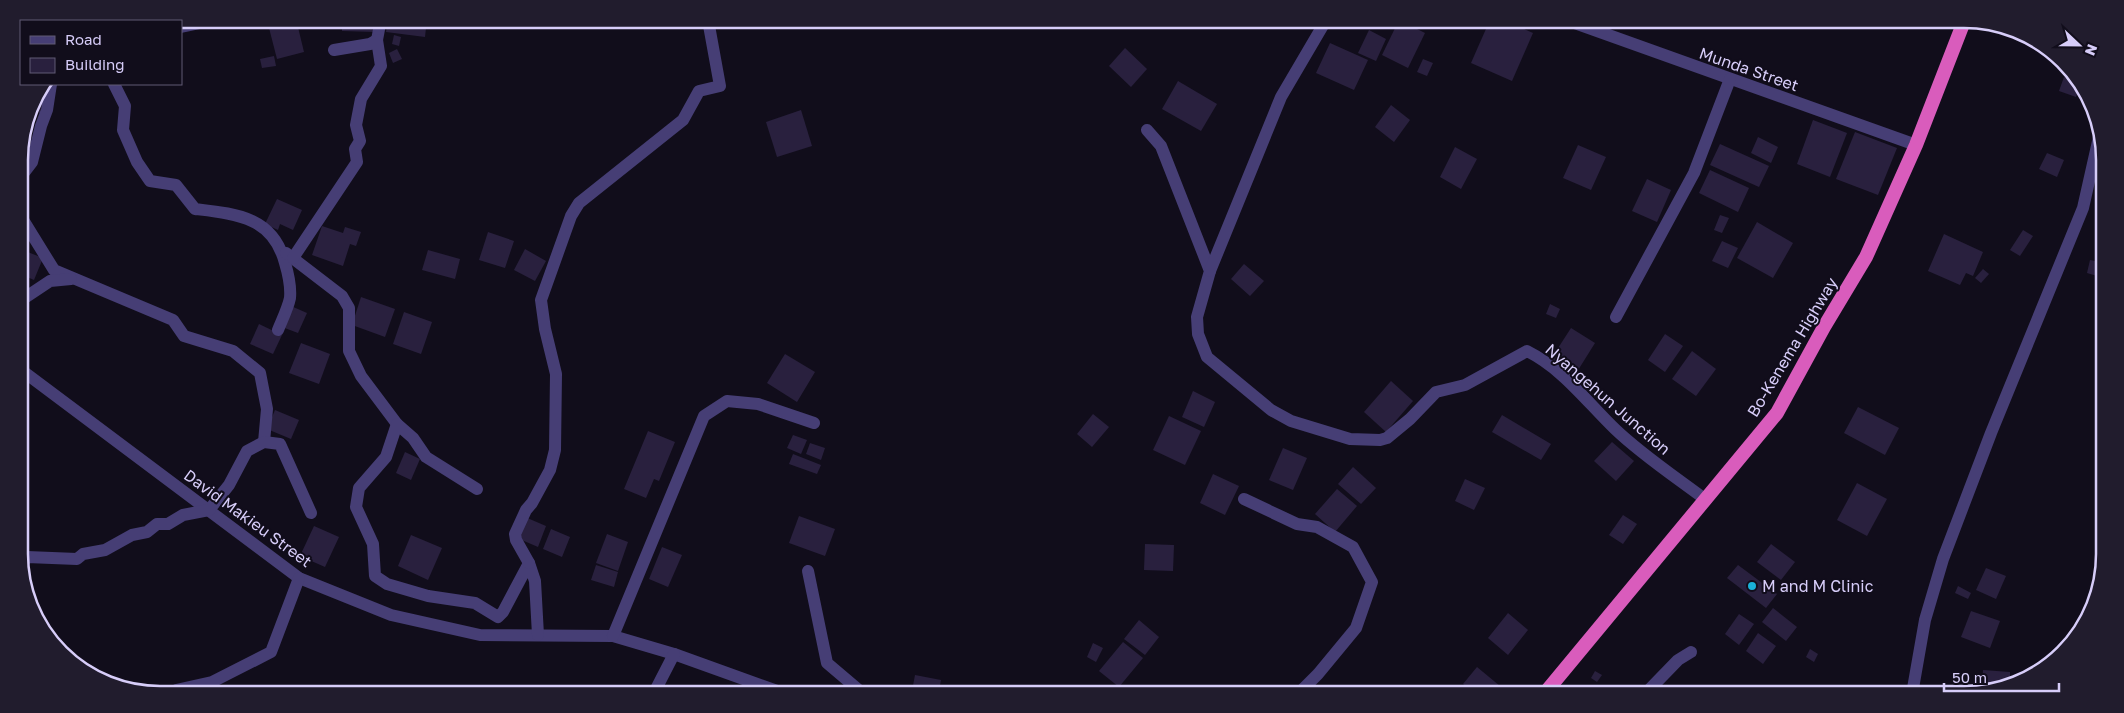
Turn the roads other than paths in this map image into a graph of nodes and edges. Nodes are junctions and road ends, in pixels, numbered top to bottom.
1 (379, 28) edge
2 (709, 28) edge
3 (1321, 28) edge
4 (1589, 28) edge
5 (1961, 28) edge
6 (377, 40) junction
7 (334, 50) dead end
8 (1730, 79) junction
9 (51, 85) edge
10 (114, 85) edge
11 (1148, 130) dead end
12 (1916, 145) junction
13 (2096, 152) edge
14 (28, 167) edge
15 (28, 226) edge
16 (281, 249) junction
17 (293, 258) junction
18 (1210, 271) junction
19 (74, 279) junction
20 (28, 296) edge
21 (1616, 317) dead end
22 (278, 330) dead end
23 (28, 375) edge
24 (814, 423) dead end
25 (397, 424) junction
26 (264, 442) junction
27 (477, 489) dead end
28 (1244, 499) dead end
29 (1706, 500) junction
30 (209, 510) junction
31 (311, 513) dead end
32 (28, 557) edge
33 (529, 563) junction
34 (808, 571) dead end
35 (299, 578) junction
36 (538, 635) junction
37 (613, 636) junction
38 (1691, 652) dead end
39 (674, 654) junction
40 (1307, 685) edge
41 (1551, 685) edge
42 (1654, 685) edge
43 (1913, 685) edge
44 (194, 686) edge
45 (658, 686) edge
46 (754, 686) edge
47 (854, 686) edge

1 - 6 street
2 - 33 street
3 - 18 street
4 - 8 street, Munda Street
5 - 12 highway, Bo-Kenema Highway
6 - 7 street
6 - 17 street
8 - 12 street, Munda Street
8 - 21 street
9 - 14 street
10 - 16 street
11 - 18 street
12 - 29 highway, Bo-Kenema Highway
13 - 43 street
15 - 19 street
16 - 17 street
16 - 22 street
17 - 25 street
18 - 29 street, Nyangehun Junction
19 - 20 street
19 - 26 street
23 - 30 street, David Makieu Street
24 - 37 street
25 - 27 street
25 - 33 street
26 - 30 street
26 - 31 street
28 - 40 street
29 - 41 highway, Bo-Kenema Highway
30 - 32 street
30 - 35 street, David Makieu Street
33 - 36 street
34 - 47 street
35 - 36 street, David Makieu Street
35 - 44 street
36 - 37 street, David Makieu Street
37 - 39 street, David Makieu Street
38 - 42 street
39 - 45 street
39 - 46 street, David Makieu Street

